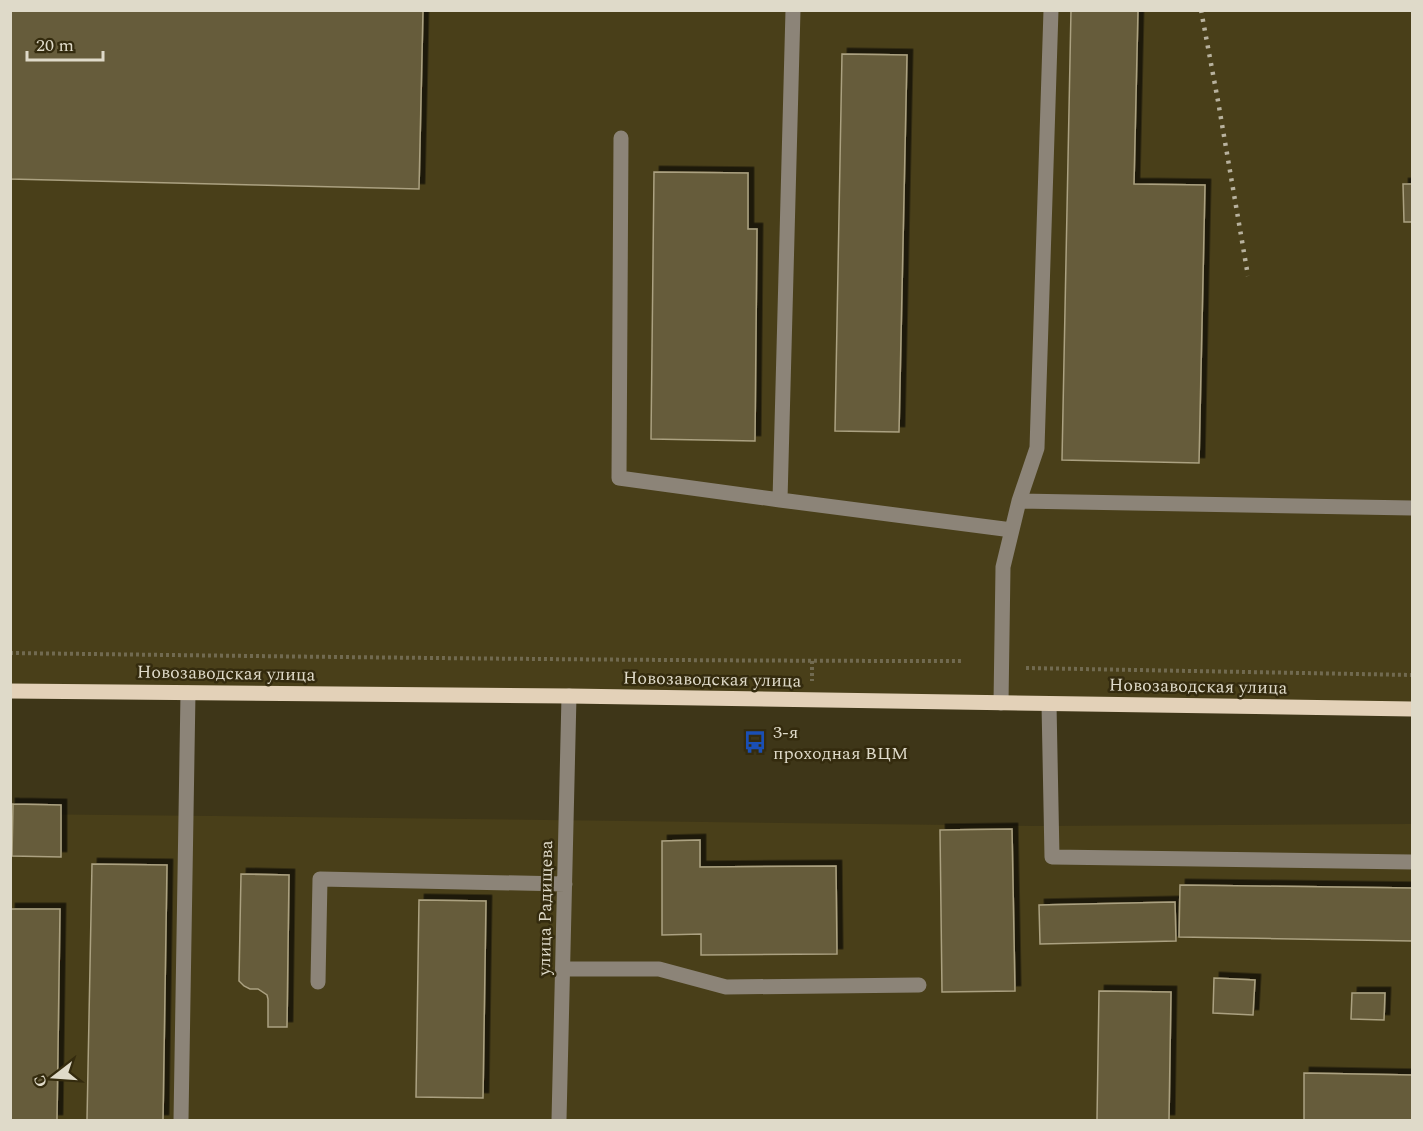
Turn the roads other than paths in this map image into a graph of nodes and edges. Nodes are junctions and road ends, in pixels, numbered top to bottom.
1 (793, 10) edge
2 (1051, 10) edge
3 (621, 138) dead end
4 (780, 500) junction
5 (1019, 501) junction
6 (1413, 508) edge
7 (1012, 530) junction
8 (10, 691) edge
9 (188, 693) junction
10 (569, 696) junction
11 (1001, 703) junction
12 (1049, 704) junction
13 (1413, 709) edge
14 (1413, 862) edge
15 (565, 884) junction
16 (563, 969) junction
17 (318, 982) dead end
18 (919, 985) dead end
19 (181, 1120) edge
20 (559, 1120) edge

1 - 4 street
2 - 5 street
3 - 4 street
4 - 7 street
5 - 6 street
5 - 7 street
7 - 11 street
8 - 9 main road, Новозаводская улица
9 - 10 main road, Новозаводская улица
9 - 19 street
10 - 11 main road, Новозаводская улица
10 - 15 street, улица Радищева
11 - 12 main road, Новозаводская улица
12 - 13 main road, Новозаводская улица
12 - 14 street
15 - 16 street, улица Радищева
15 - 17 street
16 - 18 street
16 - 20 street, улица Радищева

